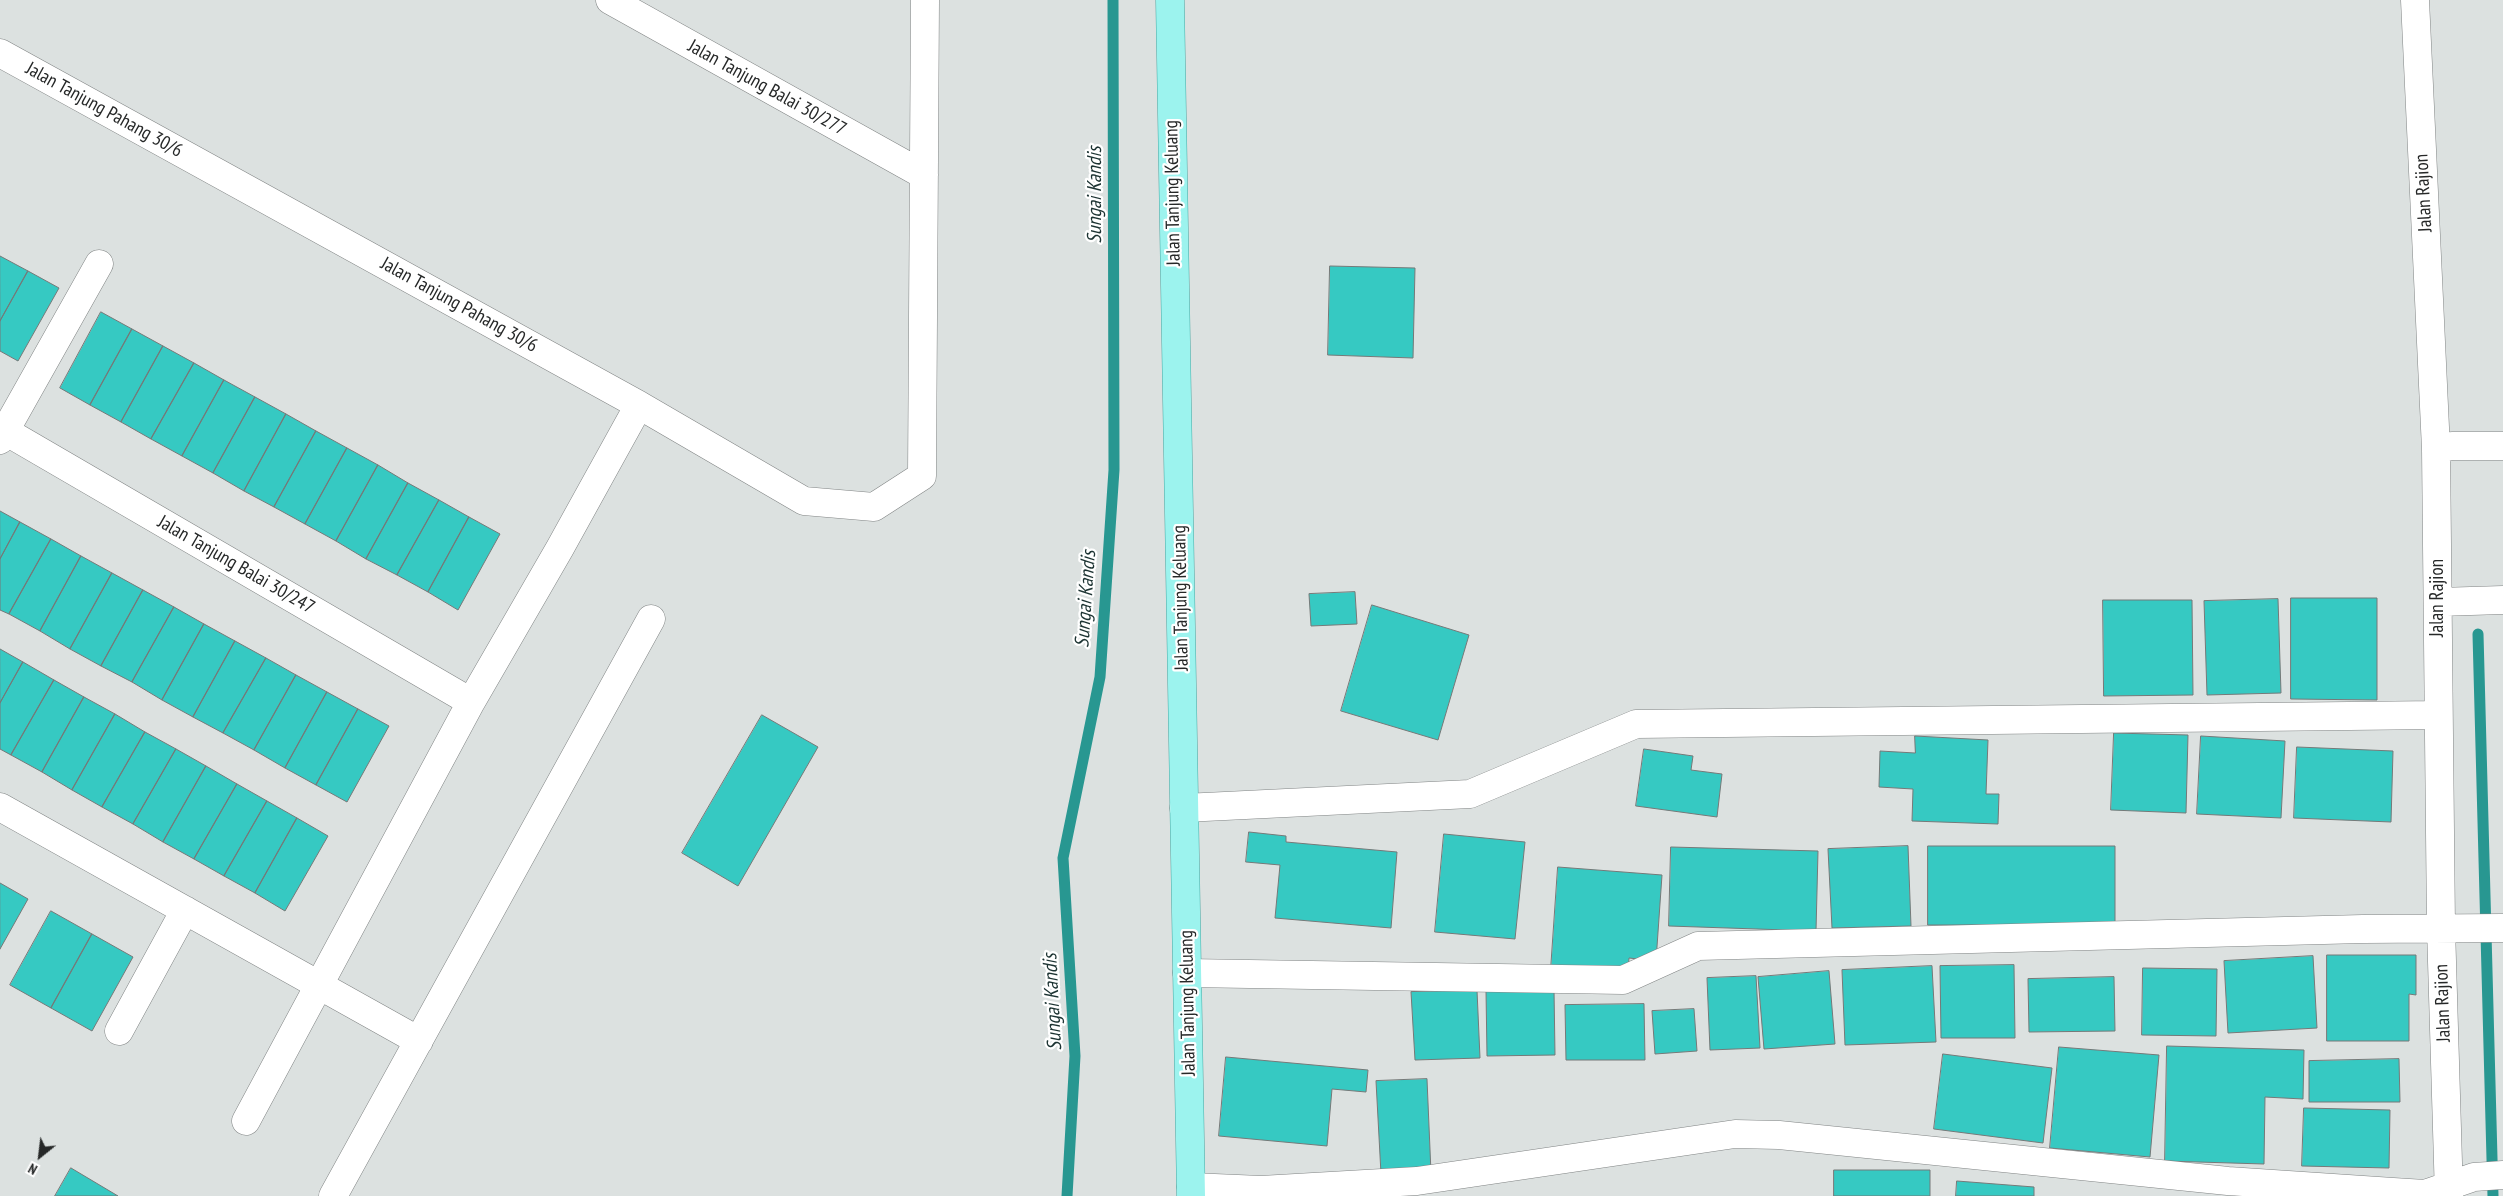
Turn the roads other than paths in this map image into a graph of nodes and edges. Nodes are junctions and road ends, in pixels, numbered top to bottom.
1 (610, 0) edge
2 (925, 0) edge
3 (1170, 0) edge
4 (2415, 0) edge
5 (0, 53) edge
6 (924, 175) junction
7 (99, 264) dead end
8 (639, 405) junction
9 (2, 433) edge
10 (2503, 446) edge
11 (2444, 448) junction
12 (2503, 600) edge
13 (2439, 602) junction
14 (651, 619) dead end
15 (471, 702) junction
16 (2438, 715) junction
17 (0, 807) edge
18 (1184, 808) junction
19 (185, 910) junction
20 (2441, 928) junction
21 (2503, 928) edge
22 (1187, 973) junction
23 (320, 986) junction
24 (119, 1031) dead end
25 (419, 1041) junction
26 (246, 1121) dead end
27 (2503, 1175) edge
28 (1198, 1190) edge
29 (2441, 1192) edge
30 (333, 1196) edge

1 - 6 street, Jalan Tanjung Balai 30/277
2 - 6 street
3 - 18 main road, Jalan Tanjung Keluang
4 - 11 street, Jalan Rajion
5 - 8 street, Jalan Tanjung Pahang 30/6
6 - 8 street, Jalan Tanjung Pahang 30/6
7 - 9 street
8 - 15 street
9 - 15 street, Jalan Tanjung Balai 30/247
10 - 11 street
11 - 13 street, Jalan Rajion
12 - 13 street
13 - 16 street, Jalan Rajion
14 - 25 street
15 - 23 street
16 - 18 street
16 - 20 street, Jalan Rajion
17 - 19 street
18 - 22 main road, Jalan Tanjung Keluang
19 - 23 street
19 - 24 street
20 - 21 street
20 - 22 street
20 - 29 street, Jalan Rajion
22 - 28 main road, Jalan Tanjung Keluang
23 - 25 street
23 - 26 street
25 - 30 street
27 - 29 street
28 - 29 street

